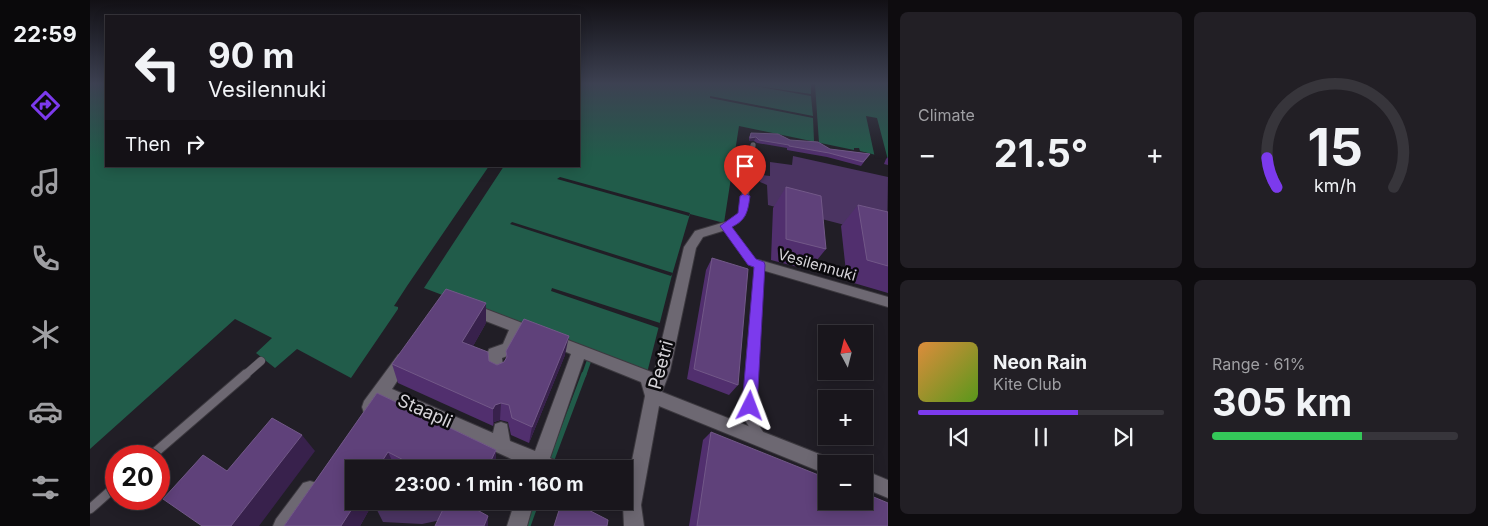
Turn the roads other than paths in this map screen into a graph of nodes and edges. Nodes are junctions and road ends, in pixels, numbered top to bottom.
1 (753, 145) dead end
2 (725, 226) junction
3 (760, 265) junction
4 (888, 302) edge
5 (454, 303) edge
6 (518, 328) junction
7 (413, 346) edge
8 (580, 351) junction
9 (261, 361) dead end
10 (496, 375) edge
11 (381, 392) junction
12 (653, 396) junction
13 (358, 423) edge
14 (766, 442) junction
15 (164, 445) edge
16 (534, 460) edge
17 (545, 460) edge
18 (818, 462) edge
19 (318, 478) edge
20 (633, 482) edge
21 (873, 483) edge
22 (888, 489) edge
23 (105, 496) edge
24 (90, 509) edge
25 (522, 510) edge
26 (630, 510) edge
27 (283, 526) edge
28 (517, 526) edge
29 (634, 526) edge

1 - 2 lane
2 - 3 lane, Vesilennuki
2 - 12 street, Peetri
3 - 4 street, Vesilennuki
3 - 14 lane
5 - 6 street
6 - 8 street
6 - 10 street
7 - 11 street
8 - 12 street
8 - 17 street
9 - 15 lane
11 - 13 street, Staapli
11 - 16 street, Staapli
12 - 14 street
12 - 20 street, Peetri
14 - 18 street
19 - 27 street
21 - 22 street
23 - 24 lane
25 - 28 street
26 - 29 street, Peetri

